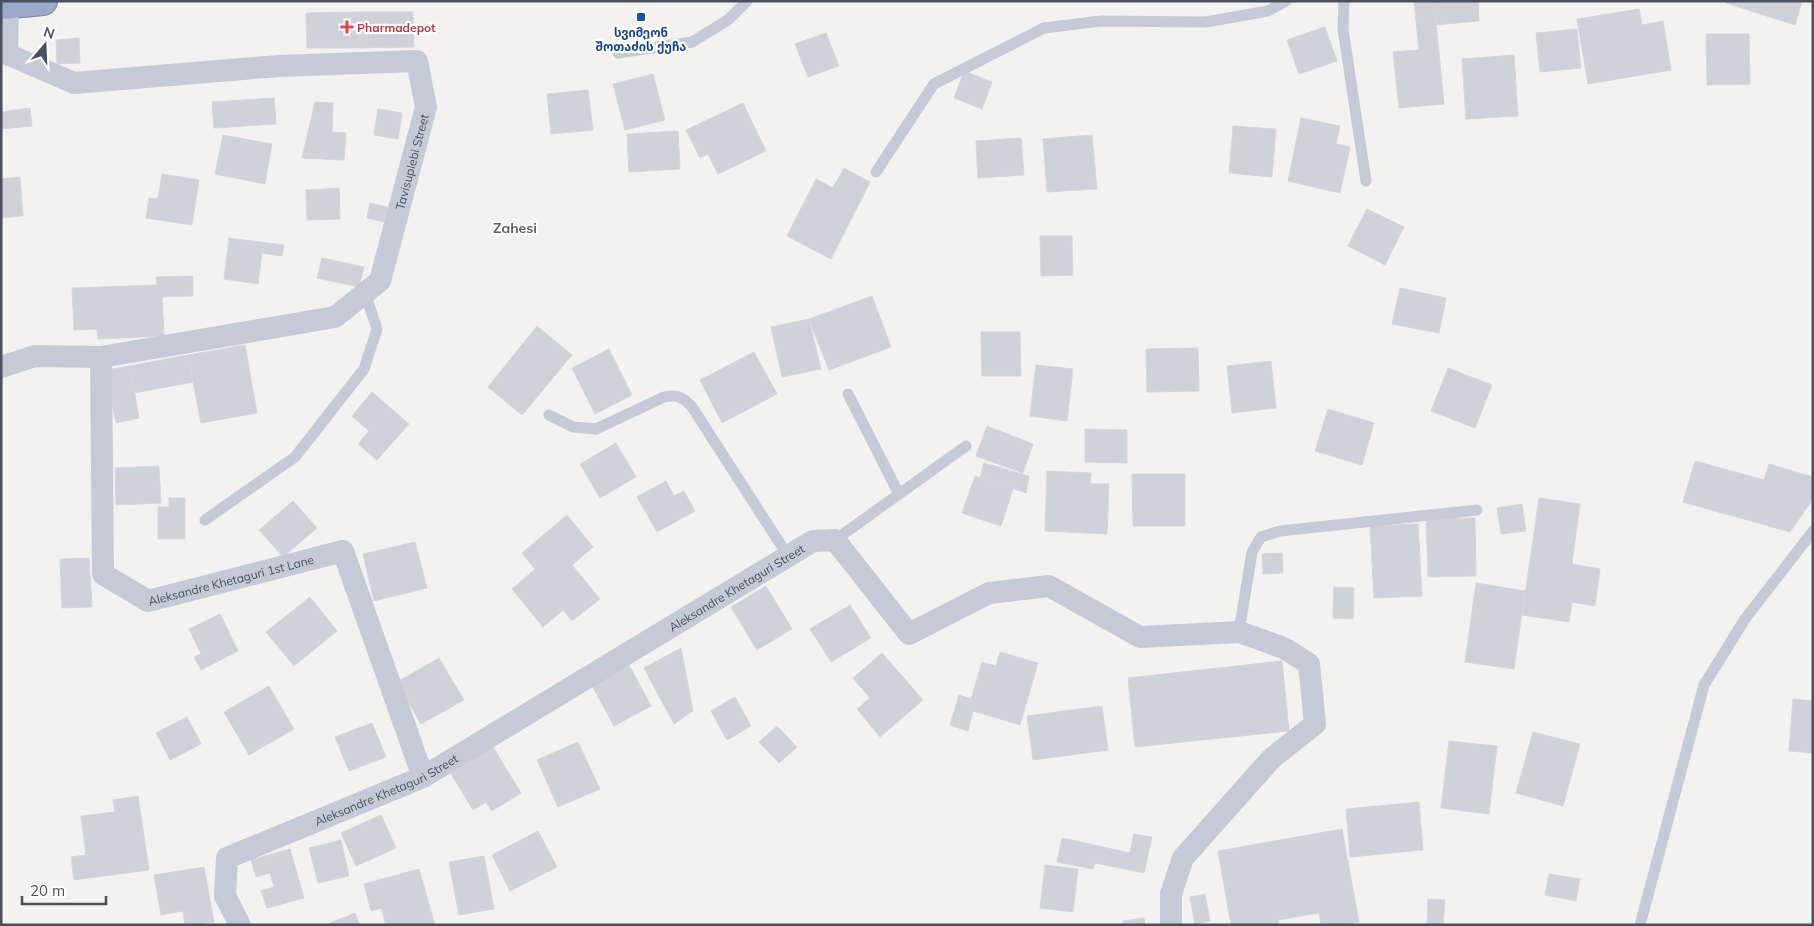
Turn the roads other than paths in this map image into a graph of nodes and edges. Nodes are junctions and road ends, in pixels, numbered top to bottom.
1 (43, 1) edge
2 (747, 1) edge
3 (1286, 1) edge
4 (1344, 1) edge
5 (5, 4) edge
6 (618, 54) dead end
7 (4, 56) edge
8 (876, 172) dead end
9 (1366, 181) dead end
10 (365, 293) junction
11 (101, 357) junction
12 (1, 367) edge
13 (848, 394) dead end
14 (549, 415) dead end
15 (966, 446) dead end
16 (899, 494) junction
17 (1478, 510) dead end
18 (205, 520) dead end
19 (1813, 532) edge
20 (835, 540) junction
21 (788, 556) junction
22 (1239, 632) junction
23 (424, 776) junction
24 (240, 925) edge
25 (1172, 925) edge
26 (1640, 925) edge

1 - 5 highway
2 - 6 lane
3 - 8 lane
4 - 9 lane
5 - 7 street
7 - 10 street, Tavisuplebi Street
10 - 11 street, Tavisuplebi Street
10 - 18 lane
11 - 12 street, Tavisuplebi Street
11 - 23 street, Aleksandre Khetaguri 1st Lane
13 - 16 lane
14 - 21 lane
15 - 16 lane
16 - 20 lane
17 - 22 lane
19 - 26 lane
20 - 21 street, Aleksandre Khetaguri Street
20 - 22 street
21 - 23 street, Aleksandre Khetaguri Street
22 - 25 street
23 - 24 street, Aleksandre Khetaguri Street

